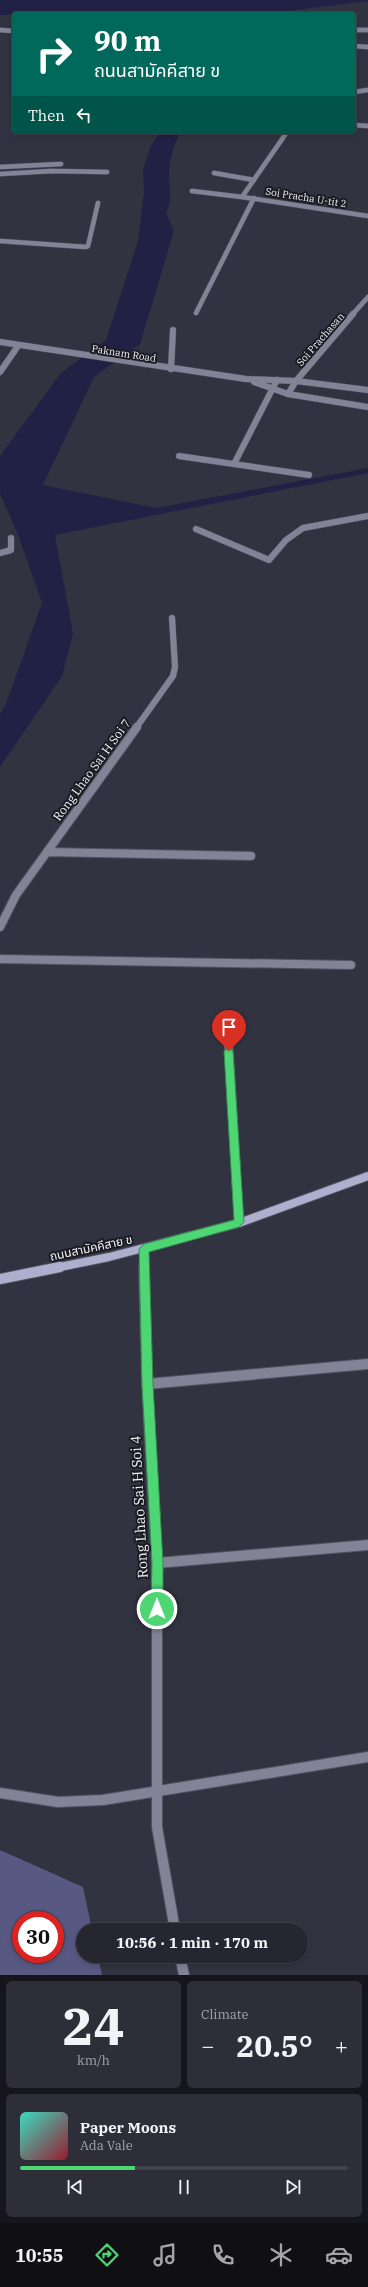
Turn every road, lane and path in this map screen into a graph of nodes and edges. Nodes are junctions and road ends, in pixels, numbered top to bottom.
1 (0, 30) edge
2 (12, 30) edge
3 (356, 30) edge
4 (368, 30) edge
5 (356, 46) edge
6 (368, 47) edge
7 (368, 90) edge
8 (356, 92) edge
9 (356, 125) edge
10 (368, 126) edge
11 (286, 134) edge
12 (61, 164) dead end
13 (0, 167) edge
14 (107, 172) dead end
15 (214, 173) dead end
16 (0, 174) edge
17 (254, 180) junction
18 (192, 191) dead end
19 (242, 197) junction
20 (254, 198) junction
21 (98, 203) dead end
22 (368, 216) edge
23 (0, 241) edge
24 (368, 297) edge
25 (196, 313) dead end
26 (173, 330) dead end
27 (0, 342) edge
28 (18, 346) junction
29 (171, 369) junction
30 (0, 372) edge
31 (246, 379) junction
32 (277, 380) junction
33 (296, 380) junction
34 (272, 388) junction
35 (368, 390) edge
36 (288, 394) junction
37 (368, 407) edge
38 (179, 456) dead end
39 (234, 464) junction
40 (309, 475) dead end
41 (368, 516) edge
42 (196, 529) dead end
43 (12, 538) dead end
44 (0, 553) edge
45 (172, 618) dead end
46 (47, 852) junction
47 (251, 856) dead end
48 (0, 927) edge
49 (0, 959) edge
50 (351, 965) dead end
51 (228, 1035) dead end
52 (368, 1176) edge
53 (239, 1222) junction
54 (144, 1249) junction
55 (0, 1279) edge
56 (368, 1364) edge
57 (147, 1384) junction
58 (368, 1545) edge
59 (157, 1563) junction
60 (368, 1757) edge
61 (156, 1792) junction
62 (0, 1793) edge
63 (174, 1923) edge
64 (181, 1963) edge
65 (184, 1975) edge

1 - 2 street
3 - 4 street
5 - 6 street
7 - 8 street
9 - 10 street
11 - 17 street
12 - 13 street
14 - 16 street
15 - 17 street
17 - 19 street
18 - 19 street, Soi Pracha U-tit 2
19 - 20 street, Soi Pracha U-tit 2
20 - 22 street, Soi Pracha U-tit 2
20 - 25 street
21 - 23 street
24 - 33 street, Soi Prachasan
26 - 29 street
27 - 28 street, Paknam Road
28 - 29 street, Paknam Road
28 - 30 street
29 - 31 street, Paknam Road
31 - 32 street, Paknam Road
31 - 34 street, Paknam Road
32 - 33 street, Paknam Road
32 - 34 street
33 - 35 street, Paknam Road
33 - 36 street, Soi Prachasan
34 - 36 street, Paknam Road
34 - 39 street
36 - 37 street, Paknam Road
38 - 39 street
39 - 40 street
41 - 42 street
43 - 44 street
45 - 46 street, Rong Lhao Sai H Soi 7
46 - 47 street
46 - 48 street, Rong Lhao Sai H Soi 7
49 - 50 street
51 - 53 street
52 - 53 main road, ถนนสามัคคีสาย ข
53 - 54 main road, ถนนสามัคคีสาย ข
54 - 55 main road, ถนนสามัคคีสาย ข
54 - 57 street, Rong Lhao Sai H Soi 4
56 - 57 street
57 - 59 street, Rong Lhao Sai H Soi 4
58 - 59 street
59 - 61 street, Rong Lhao Sai H Soi 4
60 - 61 street
61 - 62 street
61 - 63 street, Rong Lhao Sai H Soi 4
64 - 65 street

